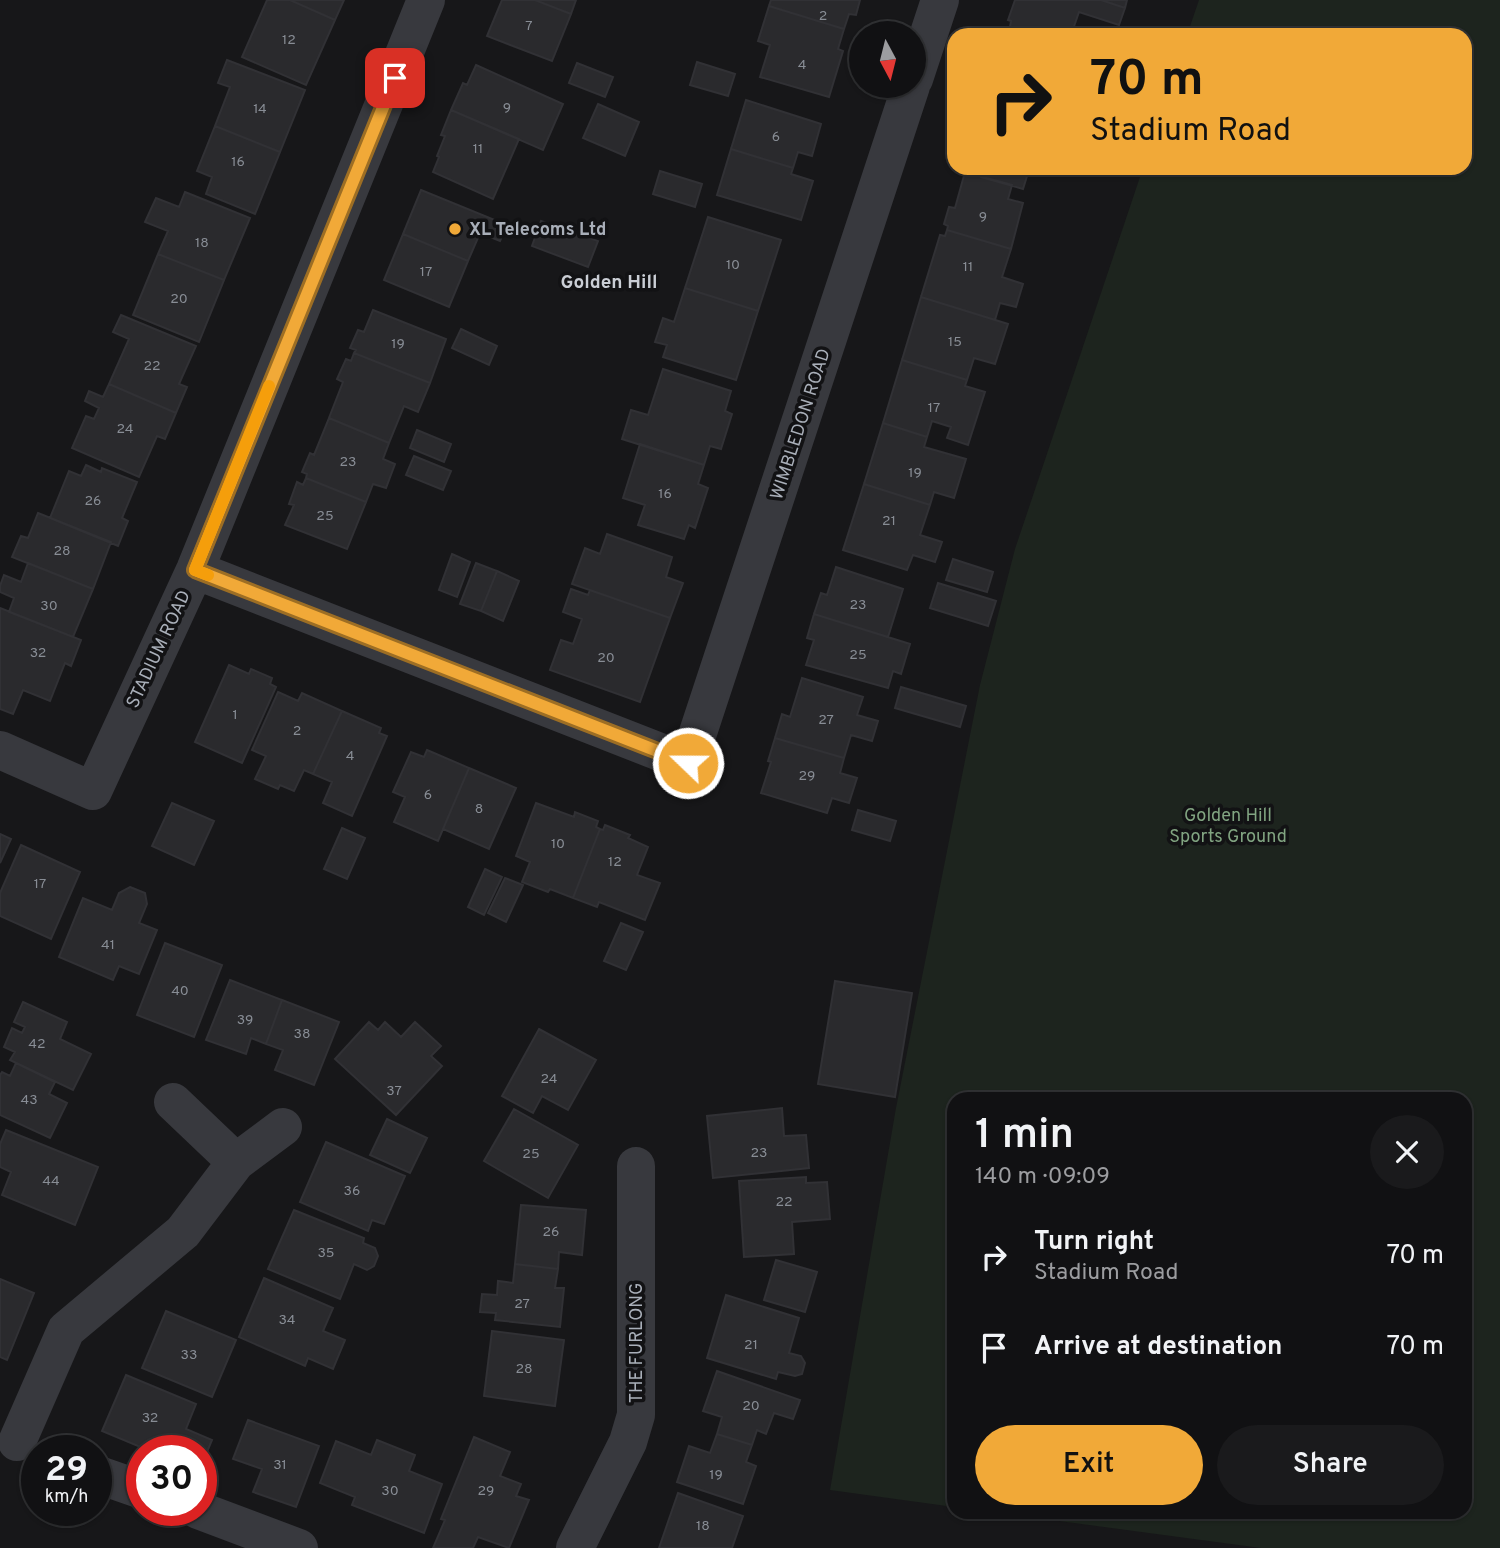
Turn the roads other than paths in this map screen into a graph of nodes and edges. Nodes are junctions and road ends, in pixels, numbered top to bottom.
1 (426, 0) edge
2 (940, 0) edge
3 (926, 43) edge
4 (907, 98) edge
5 (195, 570) junction
6 (0, 750) edge
7 (173, 1102) dead end
8 (283, 1127) dead end
9 (236, 1162) junction
10 (636, 1166) dead end
11 (18, 1442) edge
12 (217, 1517) edge
13 (299, 1548) edge
14 (575, 1548) edge

1 - 5 street, STADIUM ROAD
2 - 3 street
4 - 5 street, WIMBLEDON ROAD
5 - 6 street, STADIUM ROAD
7 - 9 street
8 - 9 street
9 - 11 street
10 - 14 street, THE FURLONG
12 - 13 street

